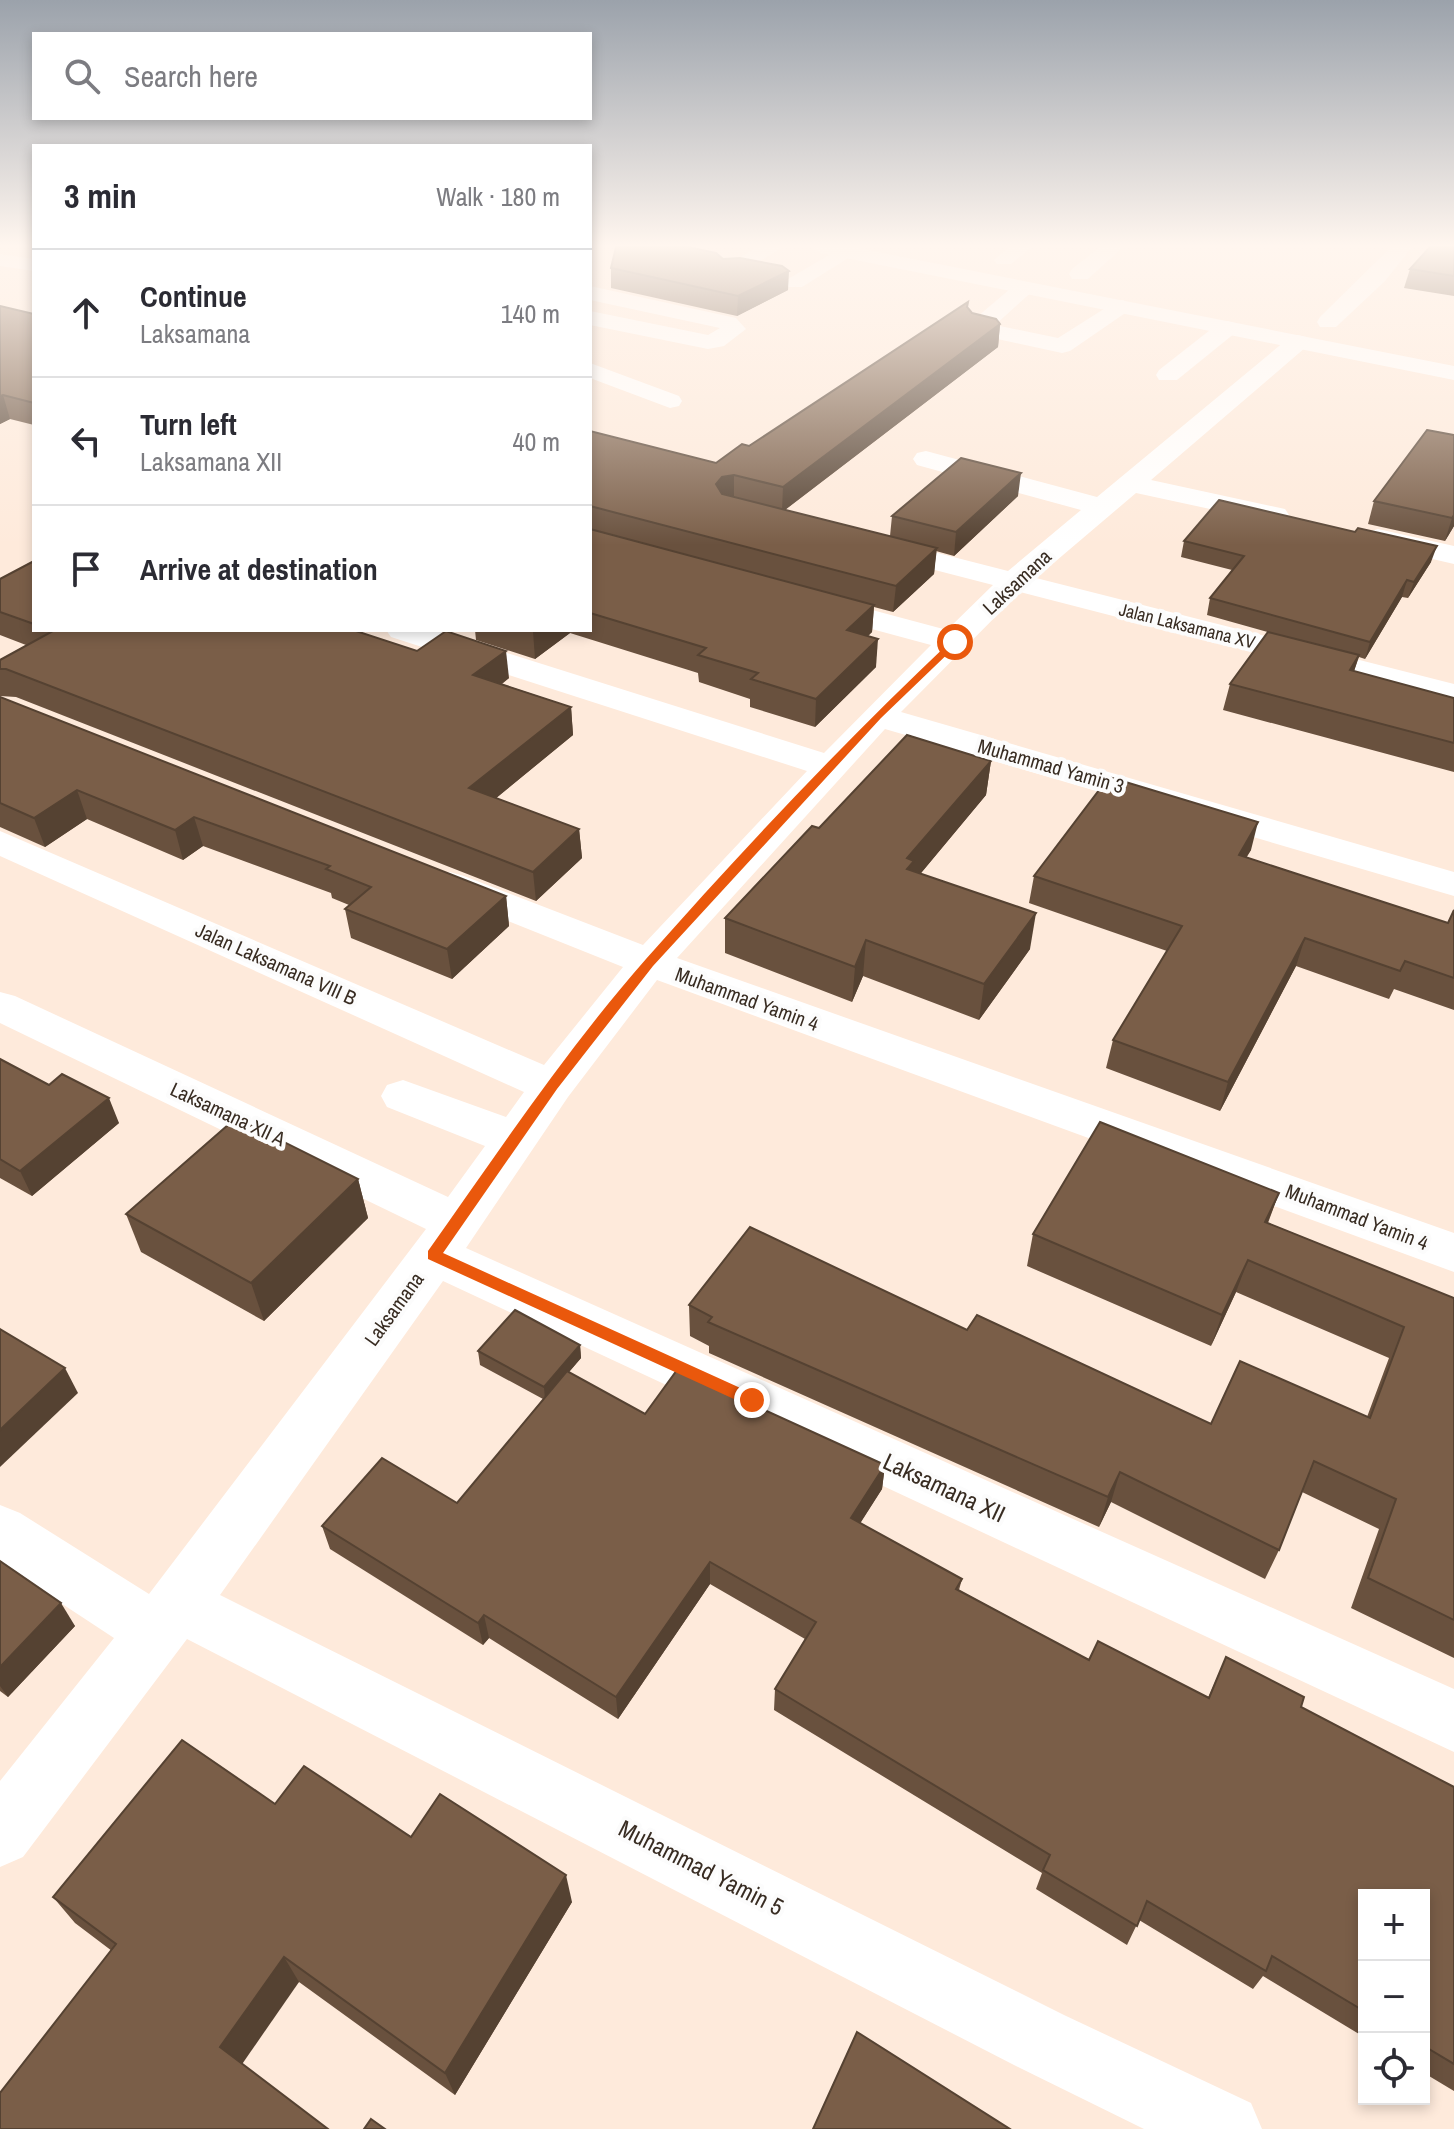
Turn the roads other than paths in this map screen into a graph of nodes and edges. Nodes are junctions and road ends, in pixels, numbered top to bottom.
1 (1204, 346) edge
2 (1291, 346) edge
3 (1371, 346) edge
4 (592, 371) edge
5 (1454, 373) edge
6 (1168, 375) dead end
7 (670, 401) dead end
8 (926, 459) dead end
9 (1115, 495) junction
10 (1299, 520) edge
11 (1346, 531) edge
12 (851, 540) edge
13 (1454, 555) edge
14 (1014, 581) junction
15 (789, 596) edge
16 (408, 632) edge
17 (955, 642) junction
18 (1454, 694) edge
19 (878, 716) junction
20 (831, 767) junction
21 (0, 842) edge
22 (414, 870) edge
23 (1454, 884) edge
24 (649, 963) junction
25 (0, 1006) edge
26 (552, 1086) junction
27 (403, 1096) dead end
28 (515, 1139) junction
29 (445, 1238) junction
30 (1454, 1253) edge
31 (0, 1531) edge
32 (168, 1618) junction
33 (1454, 1721) edge
34 (0, 1834) edge
35 (1225, 2129) edge

1 - 6 street
2 - 9 street, Laksamana
3 - 5 street
4 - 7 street
8 - 9 street
9 - 10 street
9 - 14 street, Laksamana
11 - 13 street
12 - 14 street, Jalan Laksamana XV
14 - 17 street, Laksamana
14 - 18 street, Jalan Laksamana XV
15 - 17 street
16 - 20 street
17 - 19 street, Laksamana
19 - 20 street, Laksamana
19 - 23 street, Muhammad Yamin 3
20 - 24 street, Laksamana
21 - 26 street, Jalan Laksamana VIII B
22 - 24 street, Muhammad Yamin 4
24 - 26 street, Laksamana
24 - 30 street, Muhammad Yamin 4
25 - 29 street, Laksamana XII A
26 - 28 street, Laksamana
27 - 28 street
28 - 29 street, Laksamana
29 - 32 street, Laksamana
29 - 33 street, Laksamana XII
31 - 32 street, Muhammad Yamin 5
32 - 34 street, Laksamana
32 - 35 street, Muhammad Yamin 5

